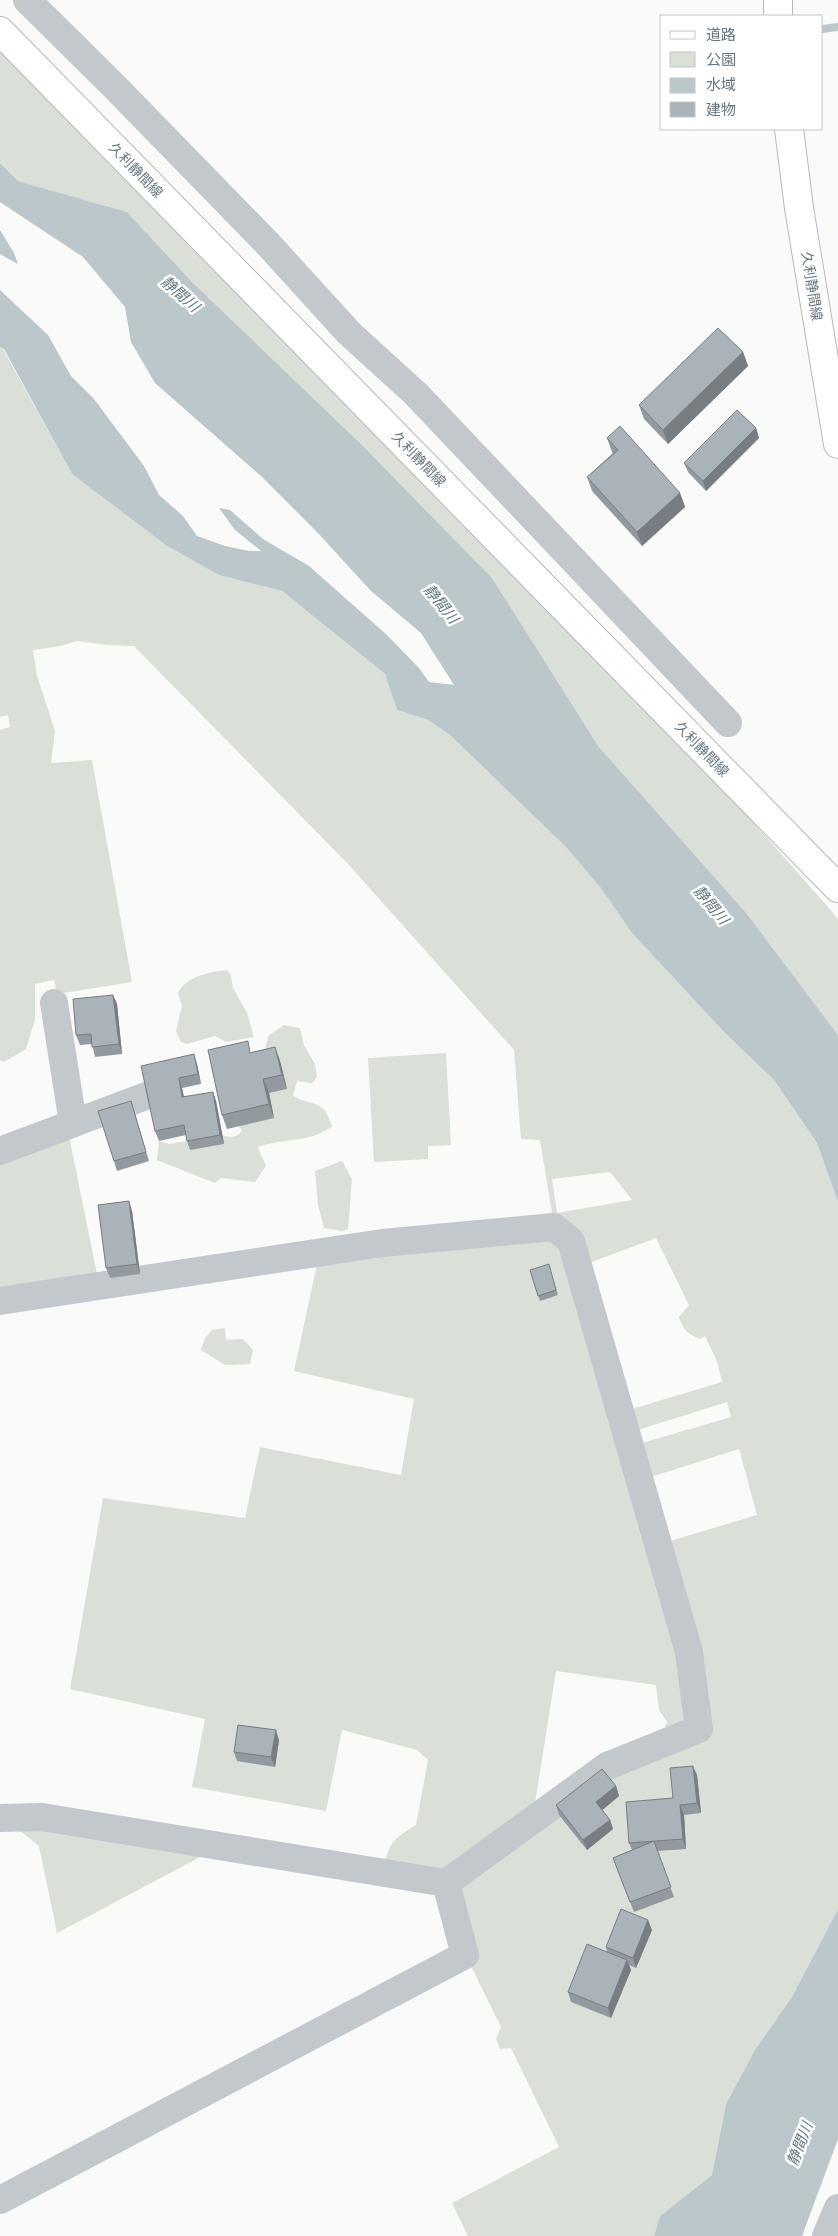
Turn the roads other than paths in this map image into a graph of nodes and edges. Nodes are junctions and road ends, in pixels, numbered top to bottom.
1 (27, 0) edge
2 (778, 0) edge
3 (778, 15) edge
4 (0, 31) edge
5 (789, 130) edge
6 (837, 435) edge
7 (728, 723) dead end
8 (838, 888) edge
9 (54, 1003) dead end
10 (146, 1096) edge
11 (74, 1123) junction
12 (0, 1151) edge
13 (0, 1301) edge
14 (0, 1818) edge
15 (446, 1883) junction
16 (0, 2200) edge
17 (838, 2208) edge
18 (826, 2236) edge

1 - 7 street
2 - 3 main road
4 - 8 main road, 久利静間線
5 - 6 main road, 久利静間線
9 - 11 street
10 - 11 street
11 - 12 street
13 - 15 street
14 - 15 street
15 - 16 street
17 - 18 street

